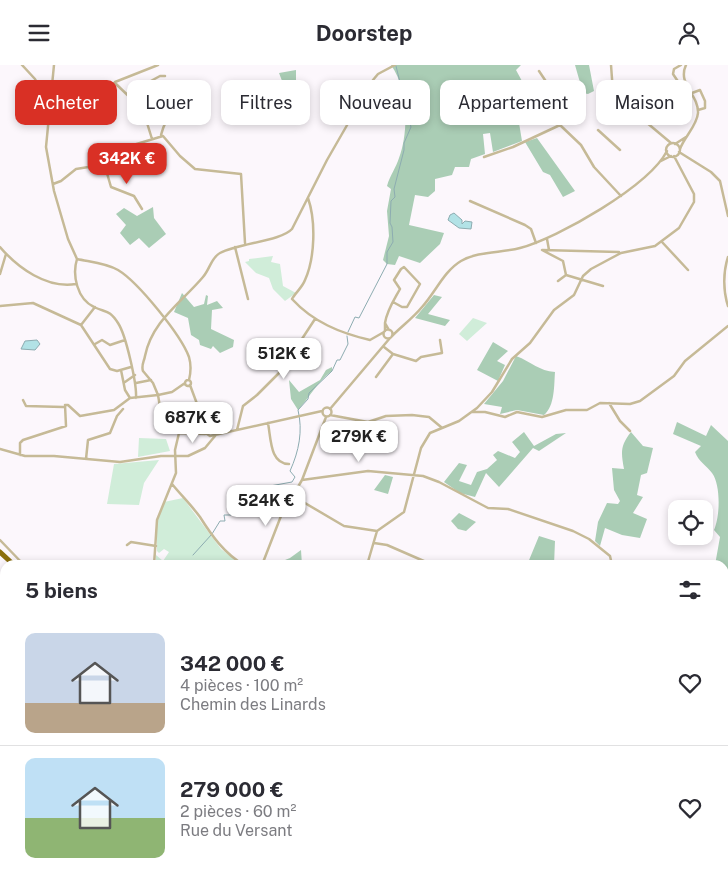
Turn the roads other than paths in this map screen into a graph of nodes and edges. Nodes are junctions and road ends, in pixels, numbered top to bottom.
1 (22, 65) edge
2 (54, 65) edge
3 (158, 65) edge
4 (395, 65) edge
5 (611, 65) edge
6 (681, 65) edge
7 (686, 65) edge
8 (540, 71) dead end
9 (165, 76) dead end
10 (36, 80) edge
11 (52, 80) edge
12 (153, 80) edge
13 (546, 80) edge
14 (677, 80) edge
15 (685, 80) edge
16 (117, 82) edge
17 (117, 86) edge
18 (692, 93) joint
19 (127, 94) edge
20 (698, 111) junction
21 (48, 125) edge
22 (148, 125) edge
23 (165, 125) edge
24 (560, 125) joint
25 (598, 130) dead end
26 (161, 135) junction
27 (686, 137) junction
28 (663, 138) junction
29 (152, 139) junction
30 (673, 143) junction
31 (667, 149) junction
32 (620, 150) dead end
33 (679, 150) junction
34 (673, 156) junction
35 (484, 157) dead end
36 (104, 163) junction
37 (658, 163) junction
38 (53, 184) junction
39 (621, 196) junction
40 (308, 198) junction
41 (470, 201) dead end
42 (142, 209) dead end
43 (728, 216) edge
44 (547, 238) junction
45 (662, 242) junction
46 (245, 243) junction
47 (536, 243) junction
48 (0, 247) edge
49 (236, 247) junction
50 (549, 250) junction
51 (621, 253) junction
52 (6, 254) junction
53 (728, 257) edge
54 (77, 259) junction
55 (688, 271) dead end
56 (0, 274) edge
57 (566, 275) junction
58 (582, 278) junction
59 (558, 281) dead end
60 (76, 283) junction
61 (603, 286) dead end
62 (248, 299) dead end
63 (393, 302) junction
64 (0, 306) edge
65 (728, 306) edge
66 (95, 307) junction
67 (163, 318) junction
68 (315, 319) junction
69 (385, 323) junction
70 (81, 325) junction
71 (728, 326) edge
72 (400, 329) junction
73 (389, 330) junction
74 (384, 332) junction
75 (376, 337) junction
76 (384, 337) junction
77 (391, 337) junction
78 (440, 340) dead end
79 (125, 341) junction
80 (95, 344) junction
81 (384, 346) junction
82 (393, 354) junction
83 (132, 367) junction
84 (121, 370) junction
85 (143, 371) junction
86 (134, 373) junction
87 (376, 377) dead end
88 (151, 380) junction
89 (189, 380) junction
90 (125, 383) junction
91 (136, 383) junction
92 (185, 383) junction
93 (190, 385) junction
94 (158, 395) junction
95 (136, 398) junction
96 (130, 399) junction
97 (23, 400) dead end
98 (609, 403) junction
99 (63, 407) junction
100 (122, 408) junction
101 (330, 409) junction
102 (322, 411) junction
103 (472, 412) junction
104 (330, 415) junction
105 (326, 417) junction
106 (268, 423) junction
107 (441, 427) junction
108 (237, 430) junction
109 (630, 431) dead end
110 (179, 433) junction
111 (206, 434) junction
112 (214, 436) junction
113 (0, 449) edge
114 (20, 455) junction
115 (175, 457) junction
116 (86, 459) junction
117 (289, 464) dead end
118 (414, 476) junction
119 (302, 480) junction
120 (172, 484) junction
121 (293, 496) junction
122 (377, 531) junction
123 (0, 541) edge
124 (374, 543) junction
125 (127, 545) dead end
126 (156, 546) junction
127 (19, 560) edge
128 (155, 560) edge
129 (236, 560) edge
130 (264, 560) edge
131 (369, 560) edge
132 (422, 560) edge
133 (611, 560) edge

1 - 10 street
2 - 11 street
3 - 16 street
4 - 40 street
5 - 28 street
6 - 14 street
7 - 15 street
8 - 13 street
9 - 12 street
17 - 19 street
18 - 20 street
18 - 20 street
20 - 27 street
21 - 38 street
22 - 29 street
23 - 26 street
24 - 35 street
24 - 39 street
25 - 32 street
26 - 29 street
26 - 46 street
27 - 30 street
27 - 33 street
28 - 30 street
28 - 31 street
29 - 36 street
30 - 31 street
30 - 33 street
31 - 34 street
31 - 37 street
33 - 34 street
33 - 43 street
34 - 37 street
34 - 45 street
36 - 38 street
36 - 42 street
37 - 39 street
38 - 54 street
39 - 44 street
40 - 46 street
40 - 68 street
41 - 47 street
44 - 47 street
44 - 50 street
45 - 51 street
45 - 55 street
46 - 49 street
47 - 72 street
48 - 52 street
49 - 62 street
49 - 67 street
50 - 51 street
50 - 57 street
51 - 58 street
52 - 56 street
52 - 60 street
53 - 65 street
54 - 60 street
54 - 67 street
57 - 58 street
57 - 59 street
58 - 61 street
58 - 103 street
60 - 66 street
63 - 63 street
63 - 69 street
64 - 70 street
66 - 70 street
66 - 79 street
67 - 85 street
67 - 89 street
68 - 75 street
68 - 108 street
69 - 73 street
69 - 74 street
70 - 80 street
71 - 98 street
72 - 73 street
72 - 77 street
73 - 74 street
73 - 77 street
74 - 75 street
74 - 76 street
75 - 76 street
76 - 77 street
76 - 81 street
77 - 81 street
78 - 82 street
79 - 80 street
79 - 83 street
80 - 84 street
81 - 82 street
81 - 101 street
82 - 87 street
83 - 84 street
83 - 86 street
84 - 90 street
85 - 86 street
85 - 88 street
86 - 90 street
86 - 91 street
88 - 91 street
88 - 94 street
89 - 92 street
89 - 93 street
90 - 96 street
91 - 95 street
92 - 93 street
92 - 94 street
93 - 111 street
94 - 95 street
94 - 110 street
95 - 96 street
96 - 100 street
97 - 99 street
98 - 103 street
98 - 109 street
99 - 100 street
99 - 114 street
100 - 116 street
101 - 102 street
101 - 104 street
102 - 105 street
102 - 106 street
103 - 107 street
104 - 105 street
104 - 107 street
105 - 119 street
106 - 108 street
106 - 117 street
107 - 118 street
108 - 112 street
110 - 111 street
110 - 115 street
111 - 112 street
112 - 115 street
113 - 114 street
114 - 116 street
115 - 116 street
115 - 120 street
118 - 119 street
118 - 122 street
118 - 133 street
119 - 121 street
120 - 126 street
120 - 129 street
121 - 122 street
121 - 130 street
122 - 124 street
123 - 127 street
124 - 131 street
124 - 132 street
125 - 126 street
126 - 128 street

